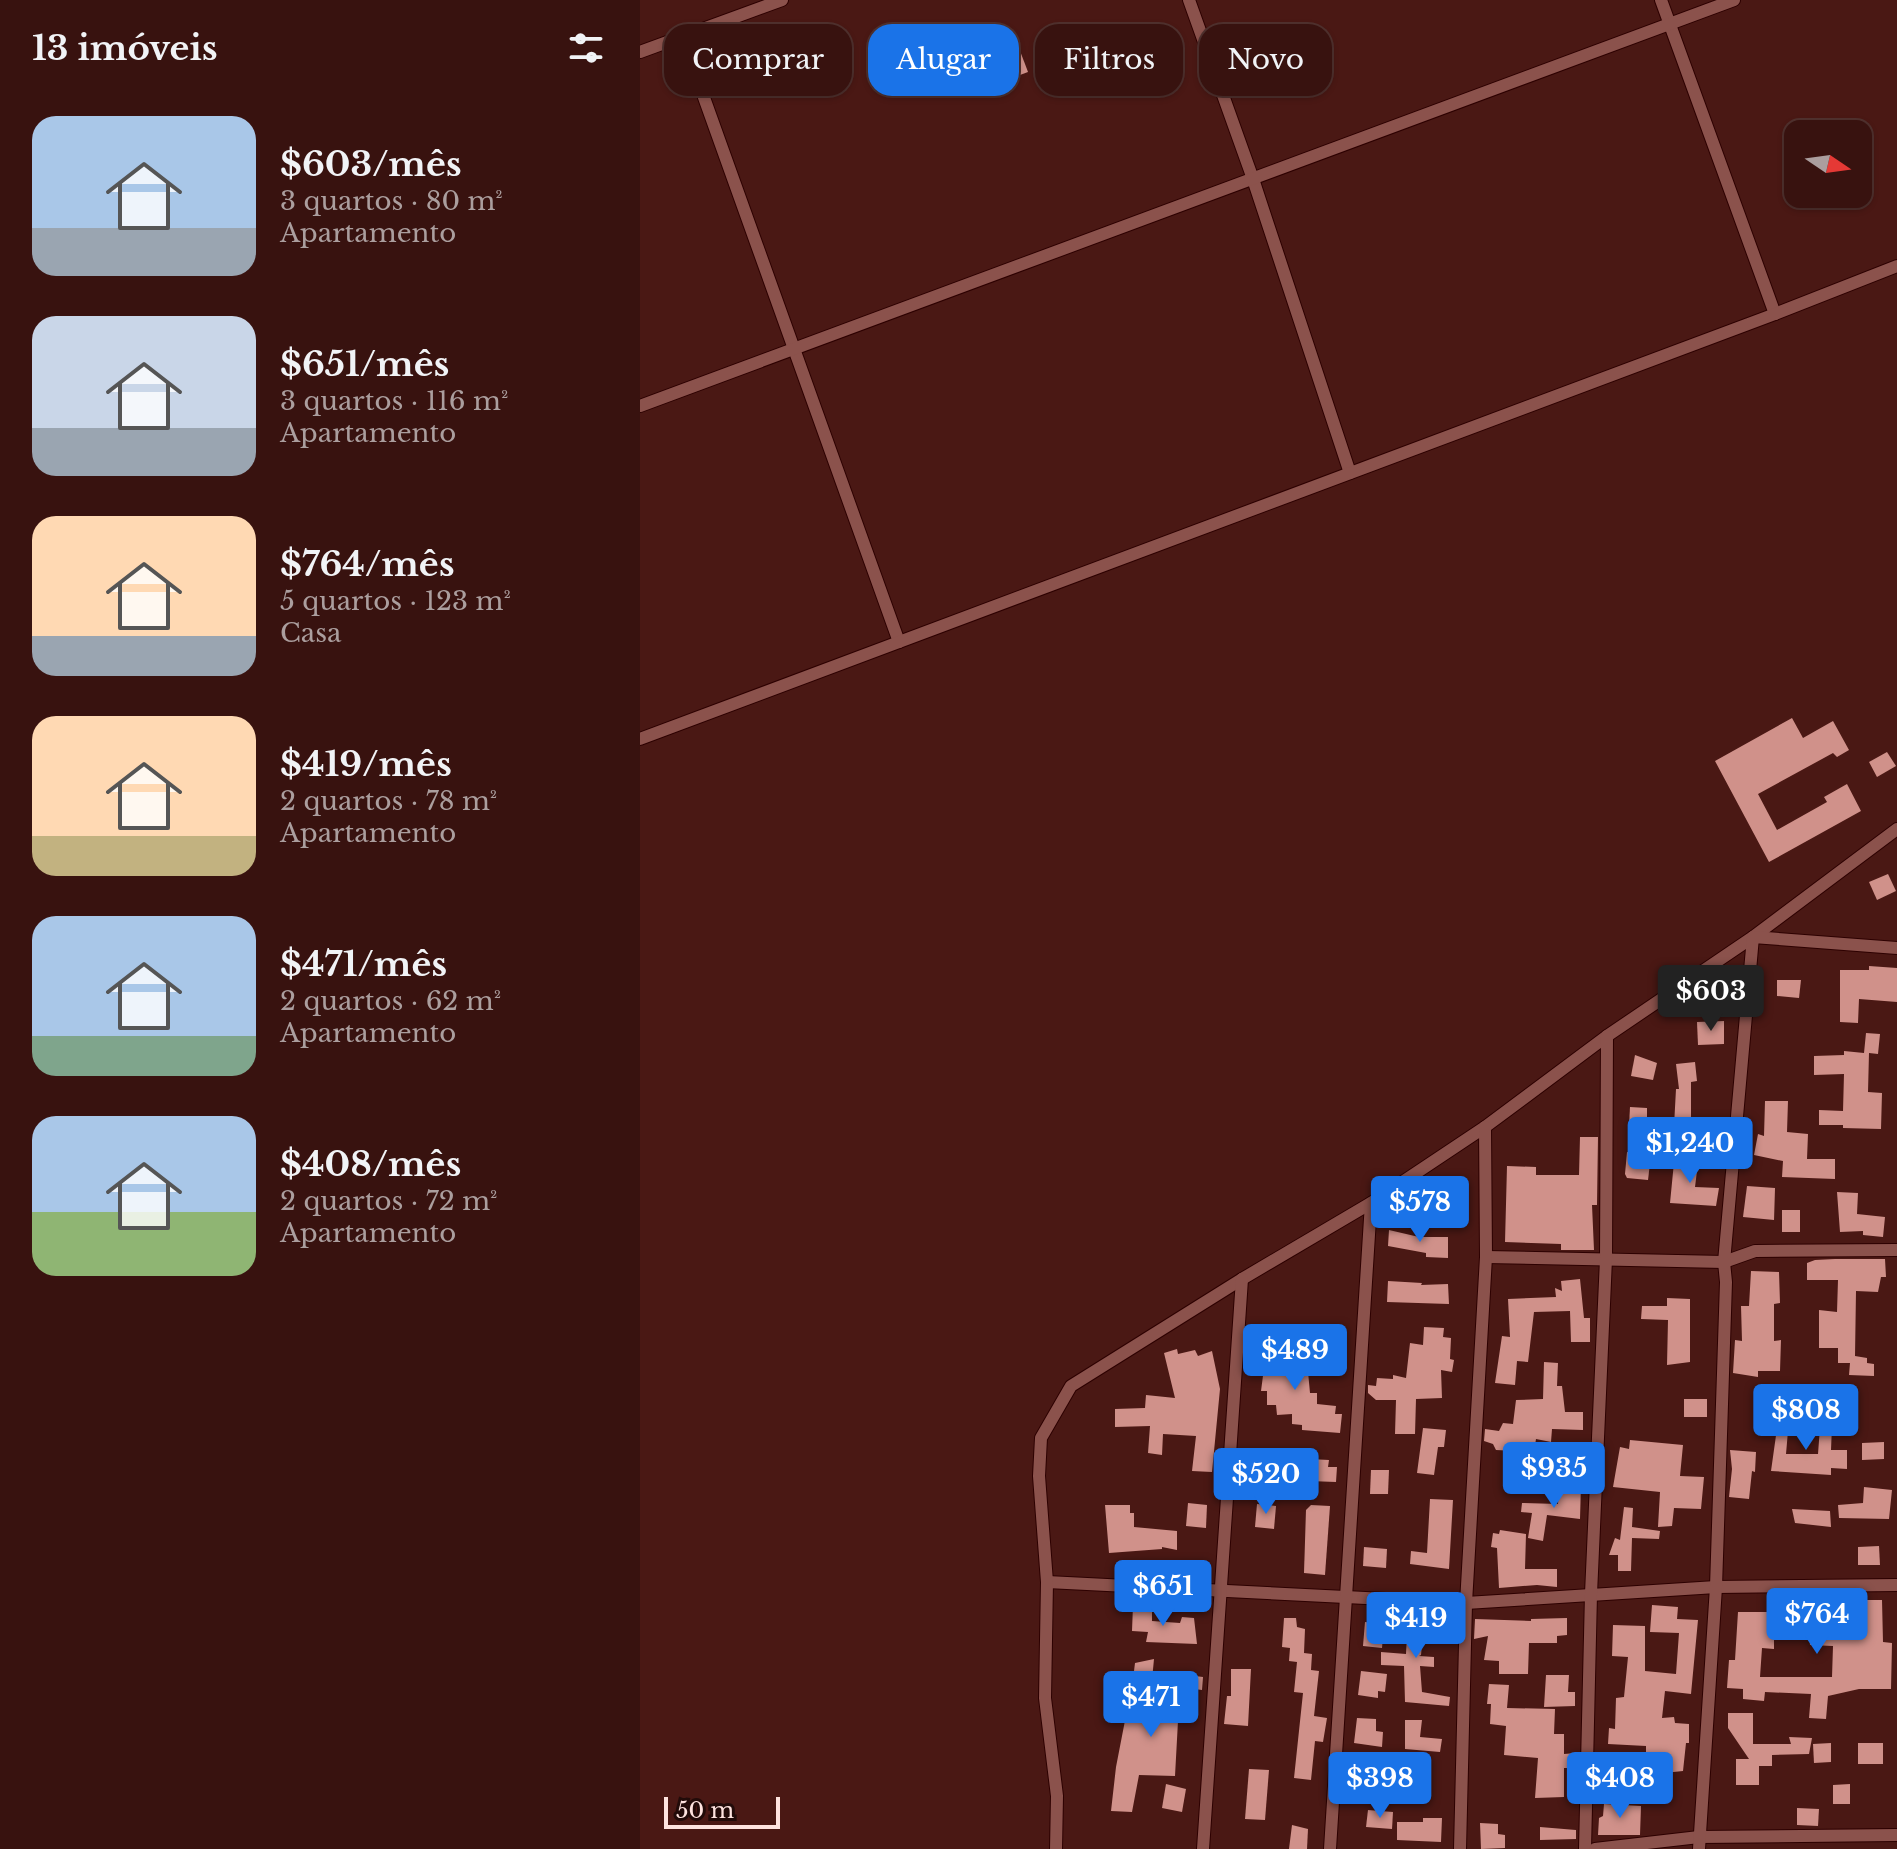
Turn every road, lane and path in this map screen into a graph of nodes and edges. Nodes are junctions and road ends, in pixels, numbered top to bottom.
1 (782, 0) edge
2 (1189, 0) edge
3 (1661, 0) edge
4 (1734, 0) edge
5 (715, 24) edge
6 (1671, 25) junction
7 (664, 43) edge
8 (640, 52) edge
9 (703, 96) edge
10 (1253, 179) junction
11 (1897, 266) edge
12 (1775, 314) junction
13 (794, 349) junction
14 (640, 406) edge
15 (1350, 473) junction
16 (899, 642) junction
17 (640, 739) edge
18 (1897, 829) edge
19 (1753, 937) junction
20 (1897, 948) edge
21 (1607, 1036) junction
22 (1485, 1127) junction
23 (1371, 1203) junction
24 (1897, 1250) edge
25 (1486, 1257) junction
26 (1606, 1259) junction
27 (1724, 1262) junction
28 (1242, 1279) junction
29 (1047, 1582) junction
30 (1897, 1585) edge
31 (1716, 1587) junction
32 (1221, 1591) junction
33 (1591, 1594) junction
34 (1347, 1596) junction
35 (1466, 1603) junction
36 (1897, 1835) edge
37 (1699, 1843) edge
38 (1056, 1849) edge
39 (1203, 1849) edge
40 (1330, 1849) edge
41 (1460, 1849) edge
42 (1585, 1849) edge
43 (1595, 1849) edge

1 - 5 street
2 - 10 street
3 - 6 street
4 - 6 street
6 - 10 street
6 - 12 street
7 - 8 street
9 - 13 street
10 - 13 street
10 - 15 street
11 - 12 street
12 - 15 street
13 - 14 street
13 - 16 street
15 - 16 street
16 - 17 street
18 - 19 street
19 - 20 street
19 - 21 street
19 - 27 street
21 - 22 street
21 - 26 street
22 - 23 street
22 - 25 street
23 - 28 street
23 - 34 street
24 - 27 street
25 - 26 street
25 - 35 street
26 - 27 street
26 - 33 street
27 - 31 street
28 - 29 street
28 - 32 street
29 - 32 street
29 - 38 street
30 - 31 street
31 - 33 street
31 - 37 street
32 - 34 street
32 - 39 street
33 - 35 street
33 - 42 street
34 - 35 street
34 - 40 street
35 - 41 street
36 - 37 street
37 - 43 street

